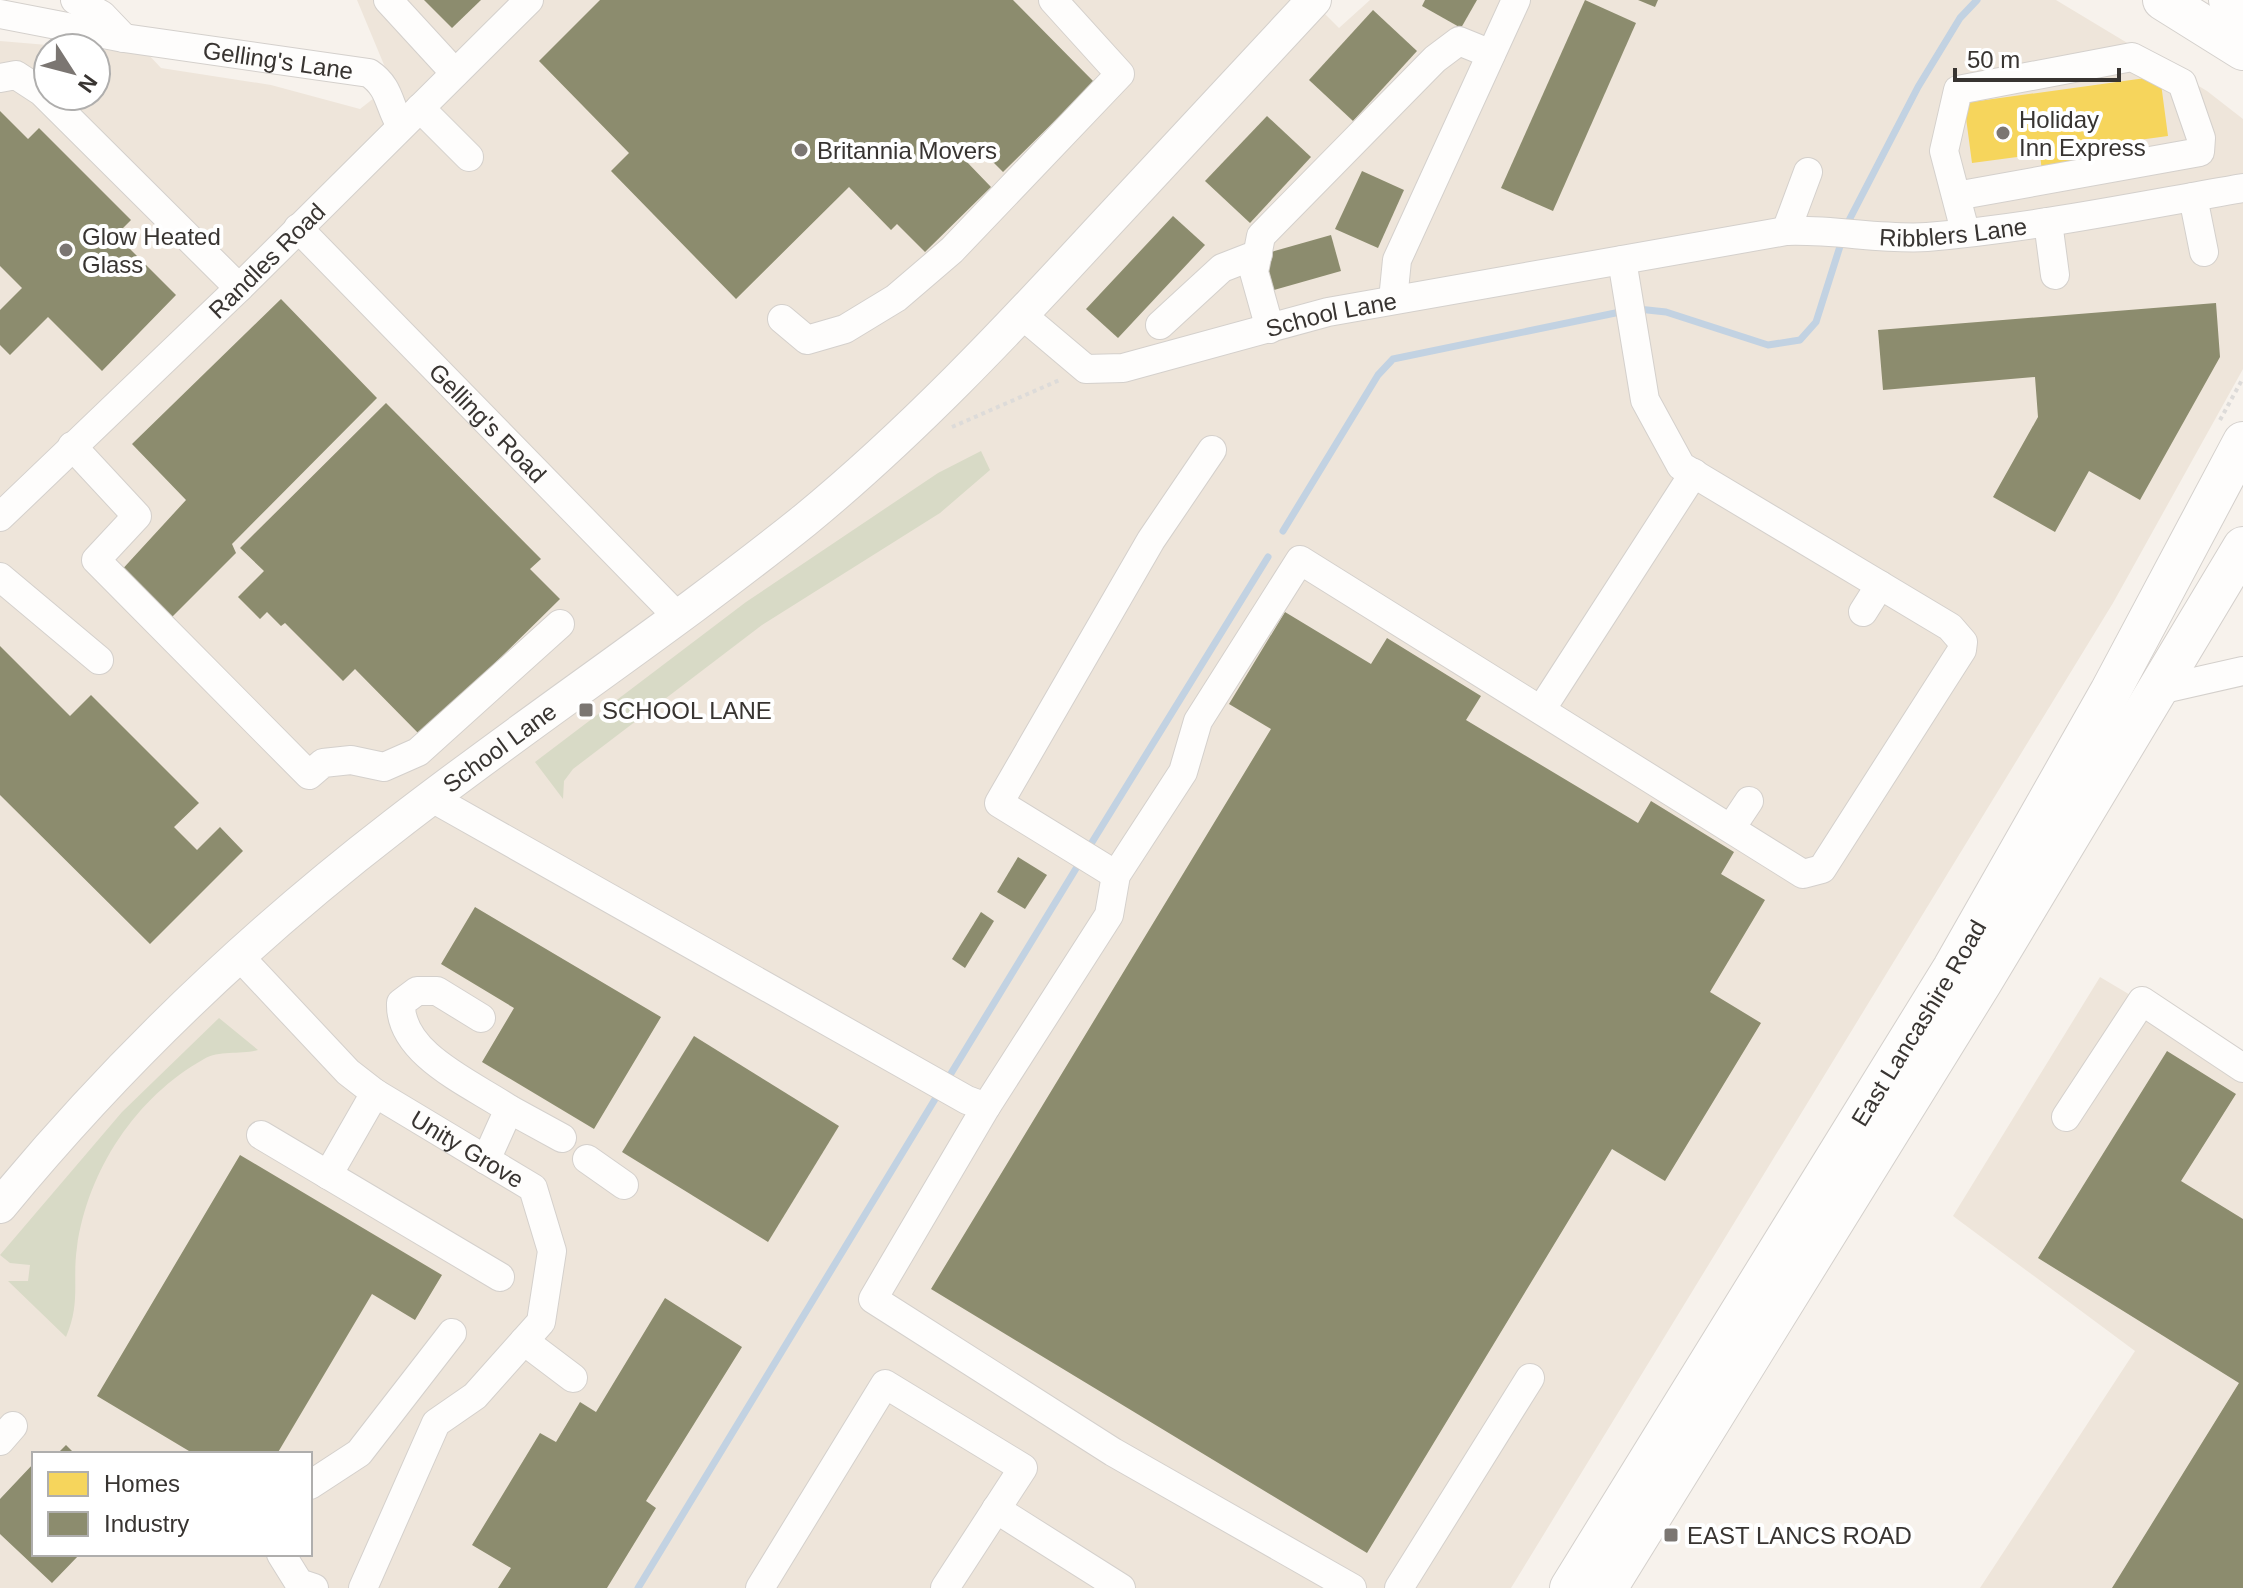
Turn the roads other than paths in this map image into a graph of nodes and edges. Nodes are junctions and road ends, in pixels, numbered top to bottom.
1 (75, 0) edge
2 (388, 0) edge
3 (529, 0) edge
4 (1053, 0) edge
5 (1314, 0) edge
6 (1516, 0) edge
7 (2163, 0) edge
8 (2229, 0) edge
9 (2243, 9) edge
10 (7, 10) edge
11 (124, 38) junction
12 (2243, 50) edge
13 (1491, 54) junction
14 (455, 73) junction
15 (0, 78) edge
16 (410, 117) junction
17 (469, 157) dead end
18 (1808, 172) dead end
19 (2243, 188) edge
20 (1956, 196) junction
21 (2193, 197) junction
22 (2048, 222) junction
23 (298, 228) junction
24 (1786, 231) junction
25 (1965, 231) junction
26 (2204, 252) dead end
27 (1663, 253) joint
28 (1258, 254) junction
29 (1622, 260) junction
30 (2055, 275) dead end
31 (239, 288) junction
32 (1393, 300) junction
33 (1022, 315) junction
34 (782, 319) dead end
35 (1160, 325) dead end
36 (1270, 329) junction
37 (72, 446) junction
38 (1212, 450) dead end
39 (2241, 453) edge
40 (1694, 473) junction
41 (0, 517) edge
42 (2243, 547) edge
43 (0, 577) edge
44 (1880, 585) junction
45 (1863, 612) dead end
46 (678, 617) junction
47 (560, 624) dead end
48 (99, 660) dead end
49 (2243, 671) edge
50 (2159, 690) junction
51 (1541, 710) junction
52 (432, 798) junction
53 (1749, 801) dead end
54 (1731, 828) junction
55 (1106, 869) junction
56 (240, 957) junction
57 (481, 1018) dead end
58 (2243, 1068) edge
59 (375, 1093) junction
60 (986, 1107) junction
61 (509, 1109) junction
62 (2066, 1117) dead end
63 (261, 1135) dead end
64 (562, 1138) dead end
65 (587, 1159) dead end
66 (486, 1160) junction
67 (328, 1175) junction
68 (624, 1185) dead end
69 (0, 1206) edge
70 (500, 1277) dead end
71 (452, 1333) dead end
72 (524, 1341) junction
73 (573, 1378) dead end
74 (1530, 1378) dead end
75 (312, 1484) edge
76 (996, 1509) junction
77 (282, 1556) edge
78 (314, 1588) edge
79 (363, 1588) edge
80 (760, 1588) edge
81 (945, 1588) edge
82 (1121, 1588) edge
83 (1352, 1588) edge
84 (1399, 1588) edge
85 (1570, 1588) edge
86 (1607, 1588) edge

1 - 11 street
2 - 14 street
3 - 14 street, Randles Road
4 - 34 street
5 - 33 main road, School Lane
6 - 13 street
7 - 12 highway
8 - 9 highway
10 - 11 street, Gelling's Lane
11 - 16 street, Gelling's Lane
13 - 28 street
13 - 32 street
14 - 16 street, Randles Road
15 - 31 street
16 - 17 street
16 - 23 street, Randles Road
18 - 24 street
19 - 21 street, Ribblers Lane
20 - 20 street
20 - 25 street
21 - 22 street, Ribblers Lane
21 - 26 street
22 - 25 street, Ribblers Lane
22 - 30 street
23 - 31 street, Randles Road
23 - 46 street, Gelling's Road
24 - 25 street, Ribblers Lane
24 - 27 street, Ribblers Lane
27 - 29 street, School Lane
28 - 35 street
28 - 36 street
29 - 32 street, School Lane
29 - 40 street
31 - 37 street, Randles Road
32 - 36 street, School Lane
33 - 36 street, School Lane
33 - 46 main road, School Lane
37 - 41 street, Randles Road
37 - 47 street
38 - 55 street
39 - 85 highway, East Lancashire Road
40 - 44 street
40 - 51 street
42 - 50 highway, East Lancashire Road
43 - 48 street
44 - 45 street
44 - 54 street
46 - 52 main road, School Lane
49 - 50 street
50 - 86 highway, East Lancashire Road
51 - 54 street
51 - 55 street
52 - 56 main road, School Lane
52 - 60 street
53 - 54 street
55 - 60 street
56 - 59 street, Unity Grove
56 - 69 main road, School Lane
57 - 61 street
58 - 62 street
59 - 66 street, Unity Grove
59 - 67 street
60 - 83 street
61 - 64 street
61 - 66 street
63 - 67 street
65 - 68 street
66 - 72 street, Unity Grove
67 - 70 street
71 - 75 street
72 - 73 street
72 - 79 street, Unity Grove
74 - 84 street
76 - 80 street
76 - 81 street
76 - 82 street
77 - 78 street

